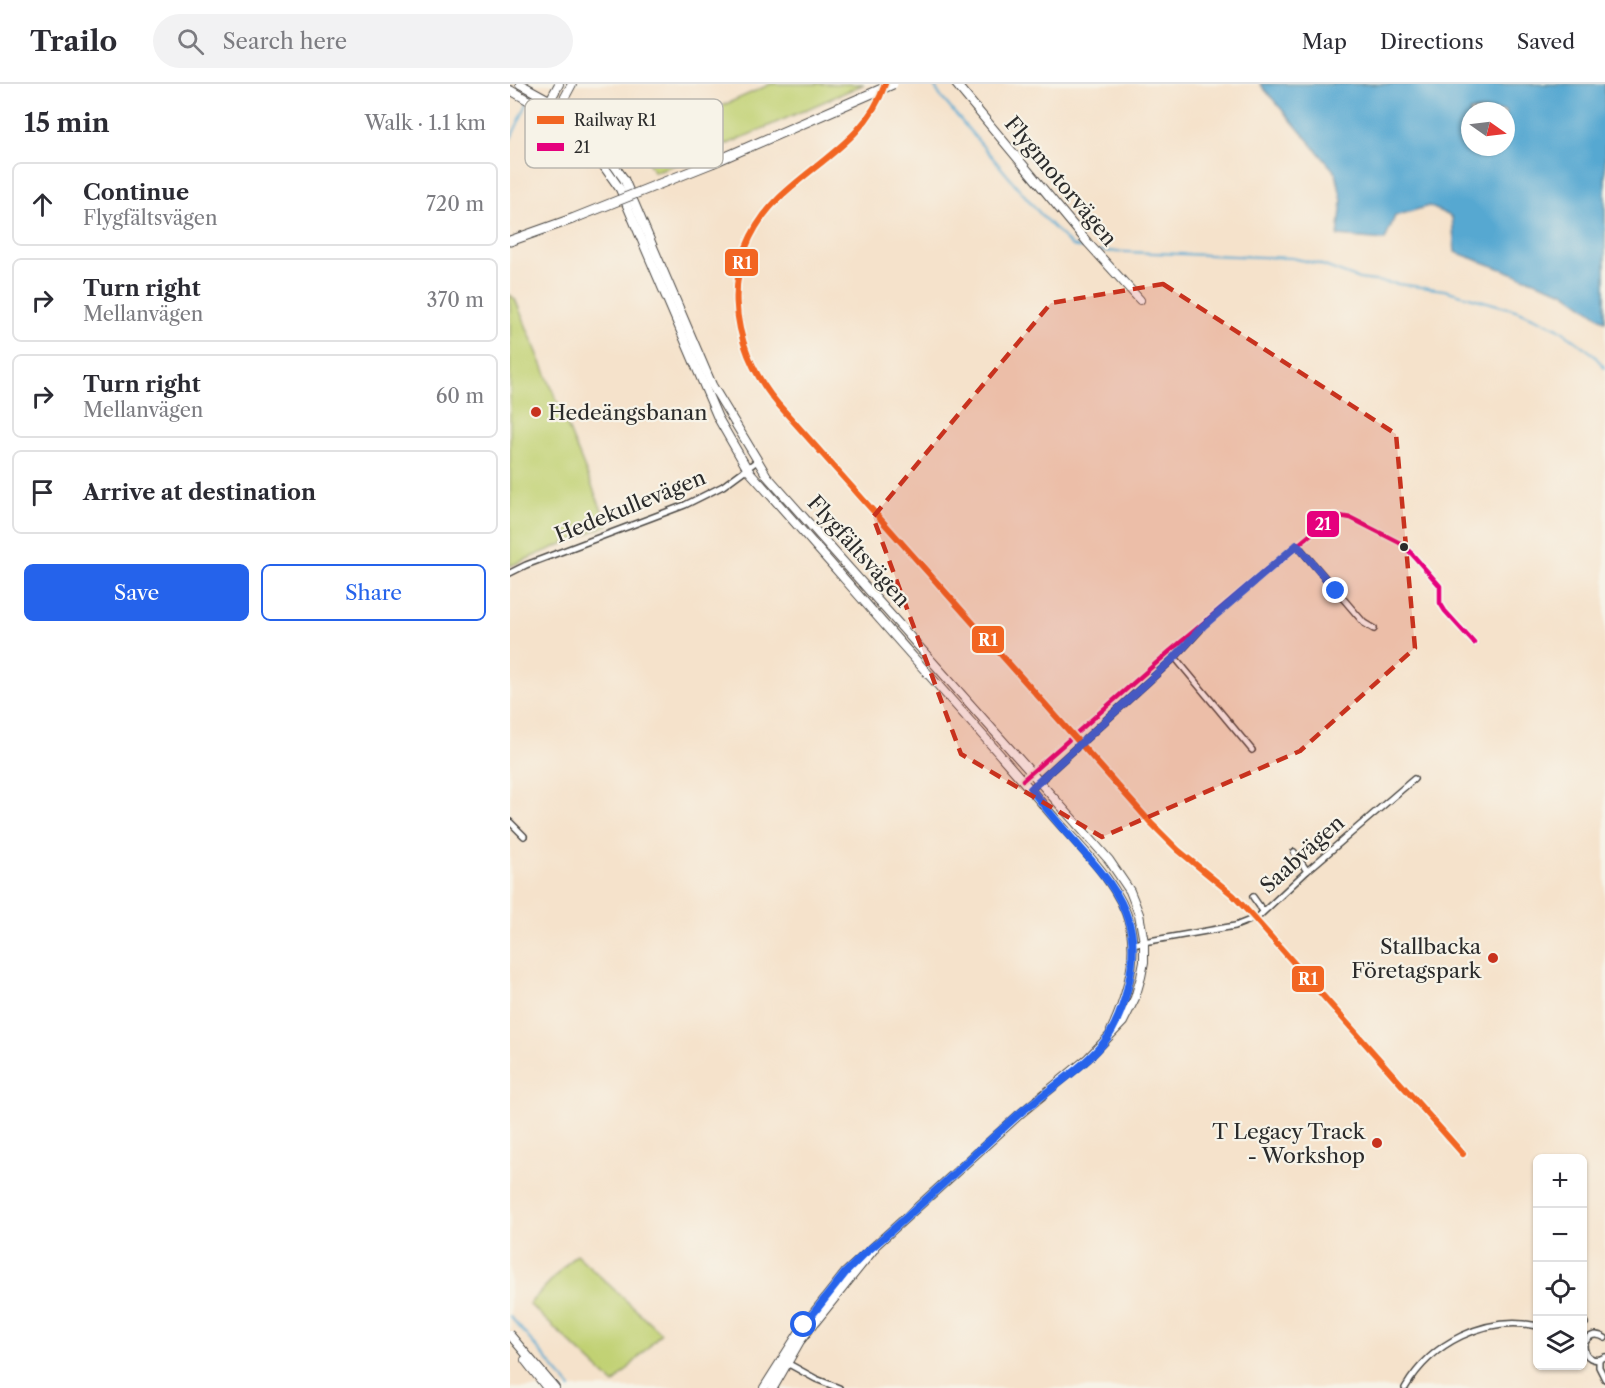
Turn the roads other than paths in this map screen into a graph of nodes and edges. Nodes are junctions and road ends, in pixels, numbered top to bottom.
1 (559, 84) edge
2 (572, 84) edge
3 (893, 84) edge
4 (956, 84) edge
5 (522, 85) edge
6 (510, 90) edge
7 (527, 99) edge
8 (547, 99) edge
9 (550, 99) edge
10 (564, 99) edge
11 (723, 158) edge
12 (605, 168) edge
13 (617, 168) edge
14 (700, 168) edge
15 (510, 241) edge
16 (1140, 300) dead end
17 (758, 461) junction
18 (748, 470) junction
19 (1297, 545) junction
20 (510, 573) edge
21 (1203, 626) junction
22 (1374, 629) dead end
23 (1474, 643) dead end
24 (1170, 651) junction
25 (1175, 657) junction
26 (1252, 750) dead end
27 (1032, 773) junction
28 (1414, 779) dead end
29 (1023, 780) junction
30 (1039, 782) junction
31 (1031, 789) junction
32 (510, 822) edge
33 (524, 836) dead end
34 (1294, 852) dead end
35 (1307, 871) junction
36 (1253, 897) dead end
37 (1263, 911) junction
38 (1144, 942) junction
39 (1132, 944) junction
40 (1109, 1035) junction
41 (1533, 1326) edge
42 (510, 1337) edge
43 (1605, 1338) edge
44 (1602, 1358) edge
45 (783, 1361) junction
46 (1605, 1379) edge
47 (547, 1388) edge
48 (555, 1388) edge
49 (764, 1388) edge
50 (772, 1388) edge
51 (839, 1388) edge
52 (1405, 1388) edge

1 - 9 street
2 - 10 street
3 - 11 highway, bridge
4 - 16 street, Flygmotorvägen
5 - 8 street, Flygfältsvägen
6 - 7 street, Flygfältsvägen
12 - 18 street, Flygfältsvägen
13 - 17 street, Flygfältsvägen
14 - 15 highway, bridge
17 - 18 street, Hedekullevägen
17 - 27 street, Flygfältsvägen
18 - 20 street, Hedekullevägen
18 - 29 street, Flygfältsvägen
19 - 21 street
19 - 22 street
19 - 23 street
21 - 24 street
21 - 25 street
24 - 25 street
24 - 27 street
25 - 26 street
25 - 30 street
27 - 29 street
27 - 30 street, Flygfältsvägen
28 - 35 street, Saabvägen
29 - 31 street, Flygfältsvägen
30 - 31 street
30 - 38 street, Flygfältsvägen
31 - 39 street, Flygfältsvägen
32 - 33 street
34 - 35 street
35 - 37 street, Saabvägen
36 - 37 street
37 - 38 street, Saabvägen
38 - 39 street, Saabvägen
38 - 40 street, Flygfältsvägen
39 - 40 street, Flygfältsvägen
40 - 45 street, Flygfältsvägen
41 - 52 street
42 - 47 street
42 - 48 street
43 - 44 street
44 - 46 street
45 - 49 street, Flygfältsvägen
45 - 50 street, Flygfältsvägen
45 - 51 street

